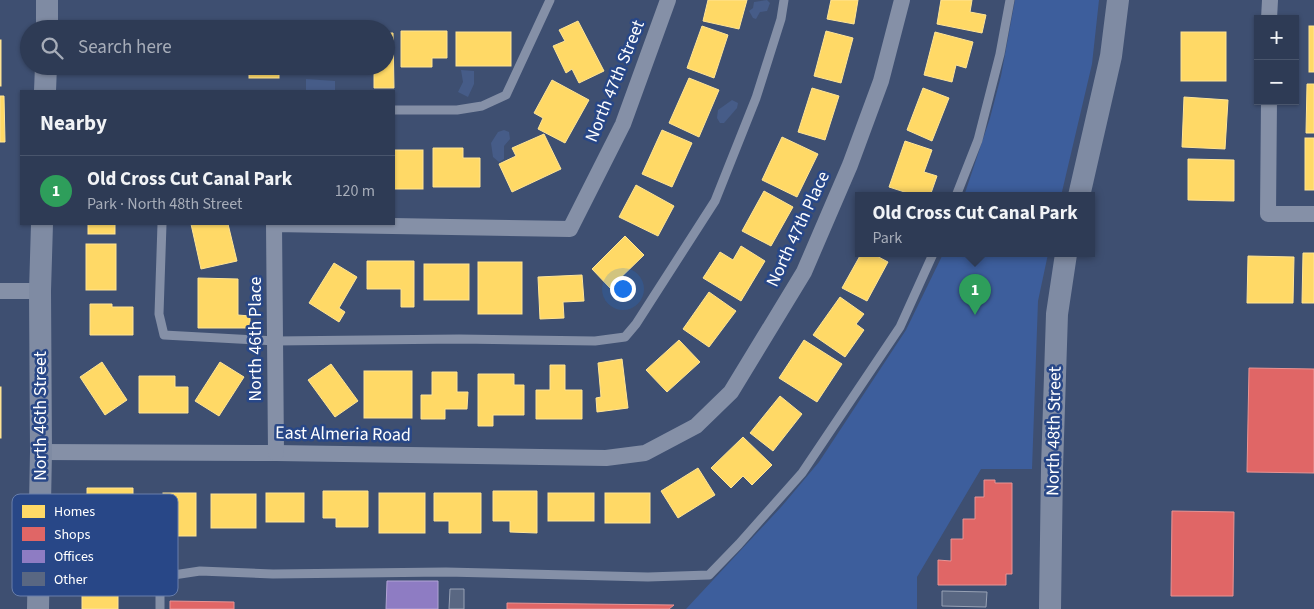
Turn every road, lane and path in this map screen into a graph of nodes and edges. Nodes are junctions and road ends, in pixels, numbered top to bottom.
1 (48, 0) edge
2 (550, 0) edge
3 (668, 0) edge
4 (784, 0) edge
5 (902, 0) edge
6 (1010, 0) edge
7 (1118, 0) edge
8 (1270, 0) edge
9 (1269, 15) edge
10 (47, 20) edge
11 (46, 75) edge
12 (45, 90) edge
13 (1269, 105) edge
14 (395, 110) edge
15 (958, 192) edge
16 (1080, 192) edge
17 (1314, 214) edge
18 (42, 225) edge
19 (162, 225) edge
20 (274, 225) edge
21 (333, 225) edge
22 (932, 257) edge
23 (1066, 257) edge
24 (0, 291) edge
25 (40, 291) junction
26 (276, 341) junction
27 (41, 452) junction
28 (276, 453) junction
29 (645, 453) joint
30 (40, 494) edge
31 (178, 574) edge
32 (38, 596) edge
33 (160, 596) edge
34 (38, 609) edge
35 (160, 609) edge
36 (1050, 609) edge

1 - 10 street
2 - 14 lane
3 - 21 street, North 47th Street
4 - 26 lane
5 - 29 street, North 47th Place
6 - 15 lane
7 - 16 street
8 - 9 street
11 - 12 street
13 - 17 street
18 - 25 street, North 46th Street
19 - 26 lane
20 - 26 street, North 46th Place
22 - 31 lane
23 - 36 street, North 48th Street
24 - 25 street
25 - 27 street, North 46th Street
26 - 28 street, North 46th Place
27 - 28 street, East Almeria Road
27 - 30 street, North 46th Street
28 - 29 street, East Almeria Road
32 - 34 street, North 46th Street
33 - 35 lane

